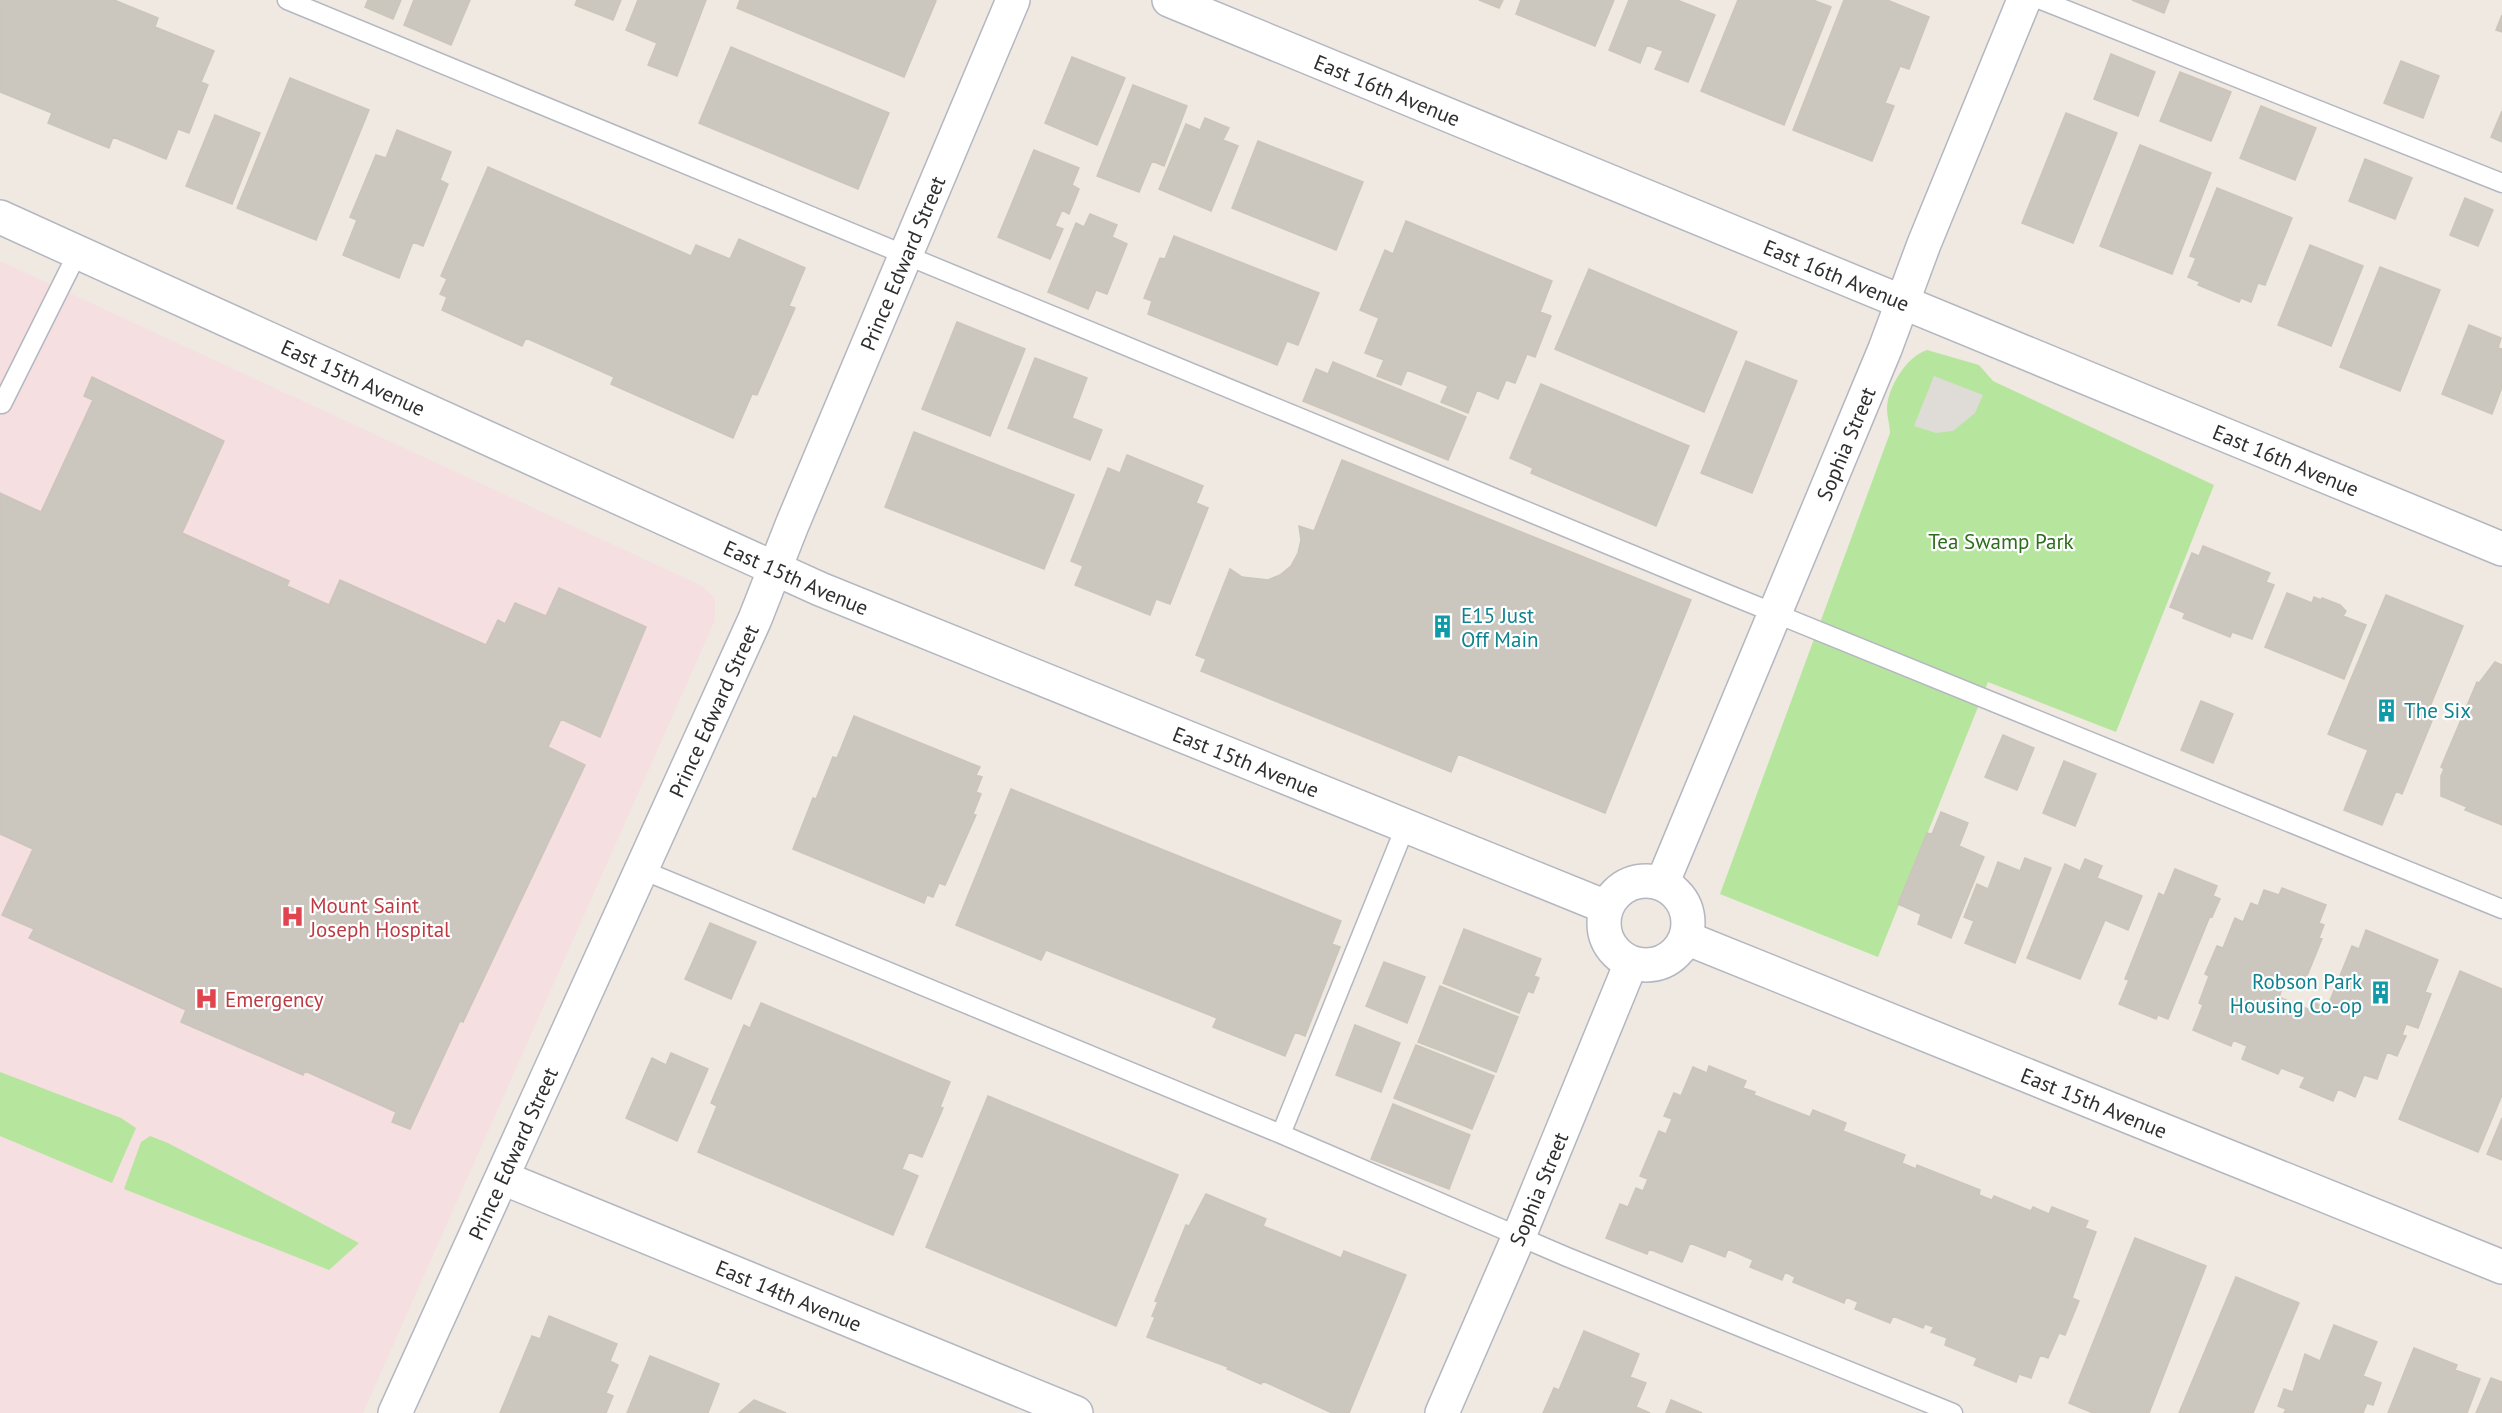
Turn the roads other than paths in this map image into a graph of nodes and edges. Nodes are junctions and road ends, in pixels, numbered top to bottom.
1 (287, 0) edge
2 (1013, 0) edge
3 (1169, 0) edge
4 (2024, 0) edge
5 (2041, 0) edge
6 (2502, 183) edge
7 (0, 217) edge
8 (78, 252) junction
9 (906, 256) junction
10 (1903, 303) junction
11 (0, 403) edge
12 (2502, 549) edge
13 (775, 569) junction
14 (1774, 613) junction
15 (1406, 825) junction
16 (640, 869) junction
17 (1662, 884) junction
18 (1606, 907) junction
19 (2502, 909) edge
20 (1686, 938) junction
21 (1631, 963) junction
22 (1281, 1134) junction
23 (502, 1178) junction
24 (1519, 1236) junction
25 (2502, 1267) edge
26 (395, 1413) edge
27 (1076, 1413) edge
28 (1442, 1413) edge
29 (1953, 1413) edge

1 - 9 lane
2 - 9 street, Prince Edward Street
3 - 10 street, East 16th Avenue
4 - 10 street, Sophia Street
5 - 6 lane
7 - 8 street, East 15th Avenue
8 - 11 lane
8 - 13 street, East 15th Avenue
9 - 13 street, Prince Edward Street
9 - 14 lane
10 - 12 street, East 16th Avenue
10 - 14 street, Sophia Street
13 - 15 street, East 15th Avenue
13 - 16 street, Prince Edward Street
14 - 17 street, Sophia Street
14 - 19 lane
15 - 18 street, East 15th Avenue
15 - 22 lane
16 - 22 lane
16 - 23 street, Prince Edward Street
17 - 18 street
17 - 20 street
18 - 21 street
20 - 21 street
20 - 25 street, East 15th Avenue
21 - 24 street, Sophia Street
22 - 24 lane
23 - 26 street, Prince Edward Street
23 - 27 street, East 14th Avenue
24 - 28 street, Sophia Street
24 - 29 lane

